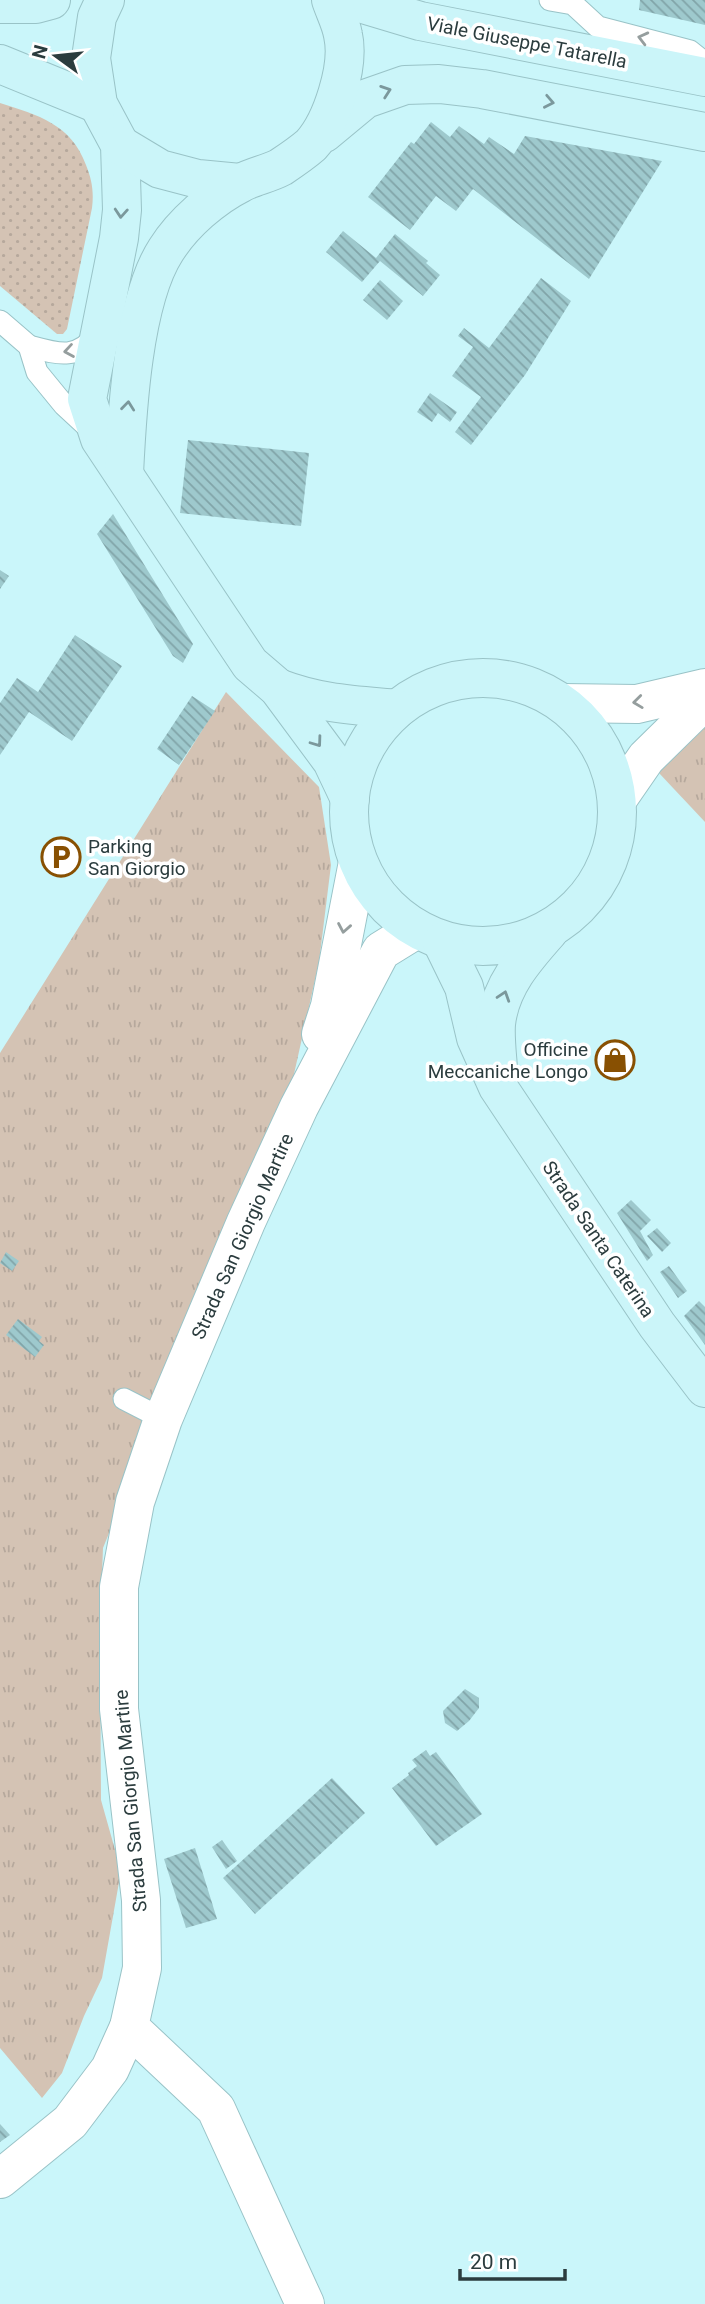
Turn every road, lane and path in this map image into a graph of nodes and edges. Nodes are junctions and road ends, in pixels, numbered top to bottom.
1 (51, 0) edge
2 (105, 0) edge
3 (331, 0) edge
4 (350, 0) edge
5 (550, 0) edge
6 (0, 4) edge
7 (705, 63) edge
8 (0, 64) edge
9 (705, 77) edge
10 (98, 104) junction
11 (705, 132) edge
12 (312, 144) junction
13 (120, 145) junction
14 (240, 183) junction
15 (0, 321) edge
16 (101, 329) junction
17 (29, 346) junction
18 (100, 439) junction
19 (124, 474) junction
20 (278, 688) junction
21 (705, 688) edge
22 (705, 699) edge
23 (562, 703) junction
24 (397, 709) junction
25 (350, 799) junction
26 (617, 800) junction
27 (358, 862) junction
28 (549, 930) junction
29 (429, 936) junction
30 (498, 1087) junction
31 (299, 1107) junction
32 (705, 1388) edge
33 (124, 1399) dead end
34 (163, 1419) junction
35 (130, 2026) junction
36 (0, 2179) edge
37 (305, 2304) edge

1 - 6 street
2 - 10 street
3 - 12 street
4 - 9 street, Viale Giuseppe Tatarella
7 -> 5 lane
8 - 10 street
10 - 13 street
12 -> 11 street
12 - 14 street
13 - 14 street
13 -> 16 street
19 -> 14 street
15 - 17 lane
16 -> 17 lane
16 - 18 street
17 - 18 lane
18 - 19 street
19 - 20 street
20 - 24 street
20 -> 25 street
21 -> 23 street
22 - 26 street
23 - 24 street
23 - 26 street
24 - 25 street
25 - 27 street
26 - 28 street
27 - 29 street
27 -> 31 street, Strada San Giorgio Martire
28 - 29 street
30 -> 28 street
29 - 30 street, Strada Santa Caterina
29 - 31 street, Strada San Giorgio Martire
30 - 32 street, Strada Santa Caterina
31 - 34 street, Strada San Giorgio Martire
33 - 34 lane
34 - 35 street, Strada San Giorgio Martire
35 - 36 street, Strada San Giorgio Martire
35 - 37 street

